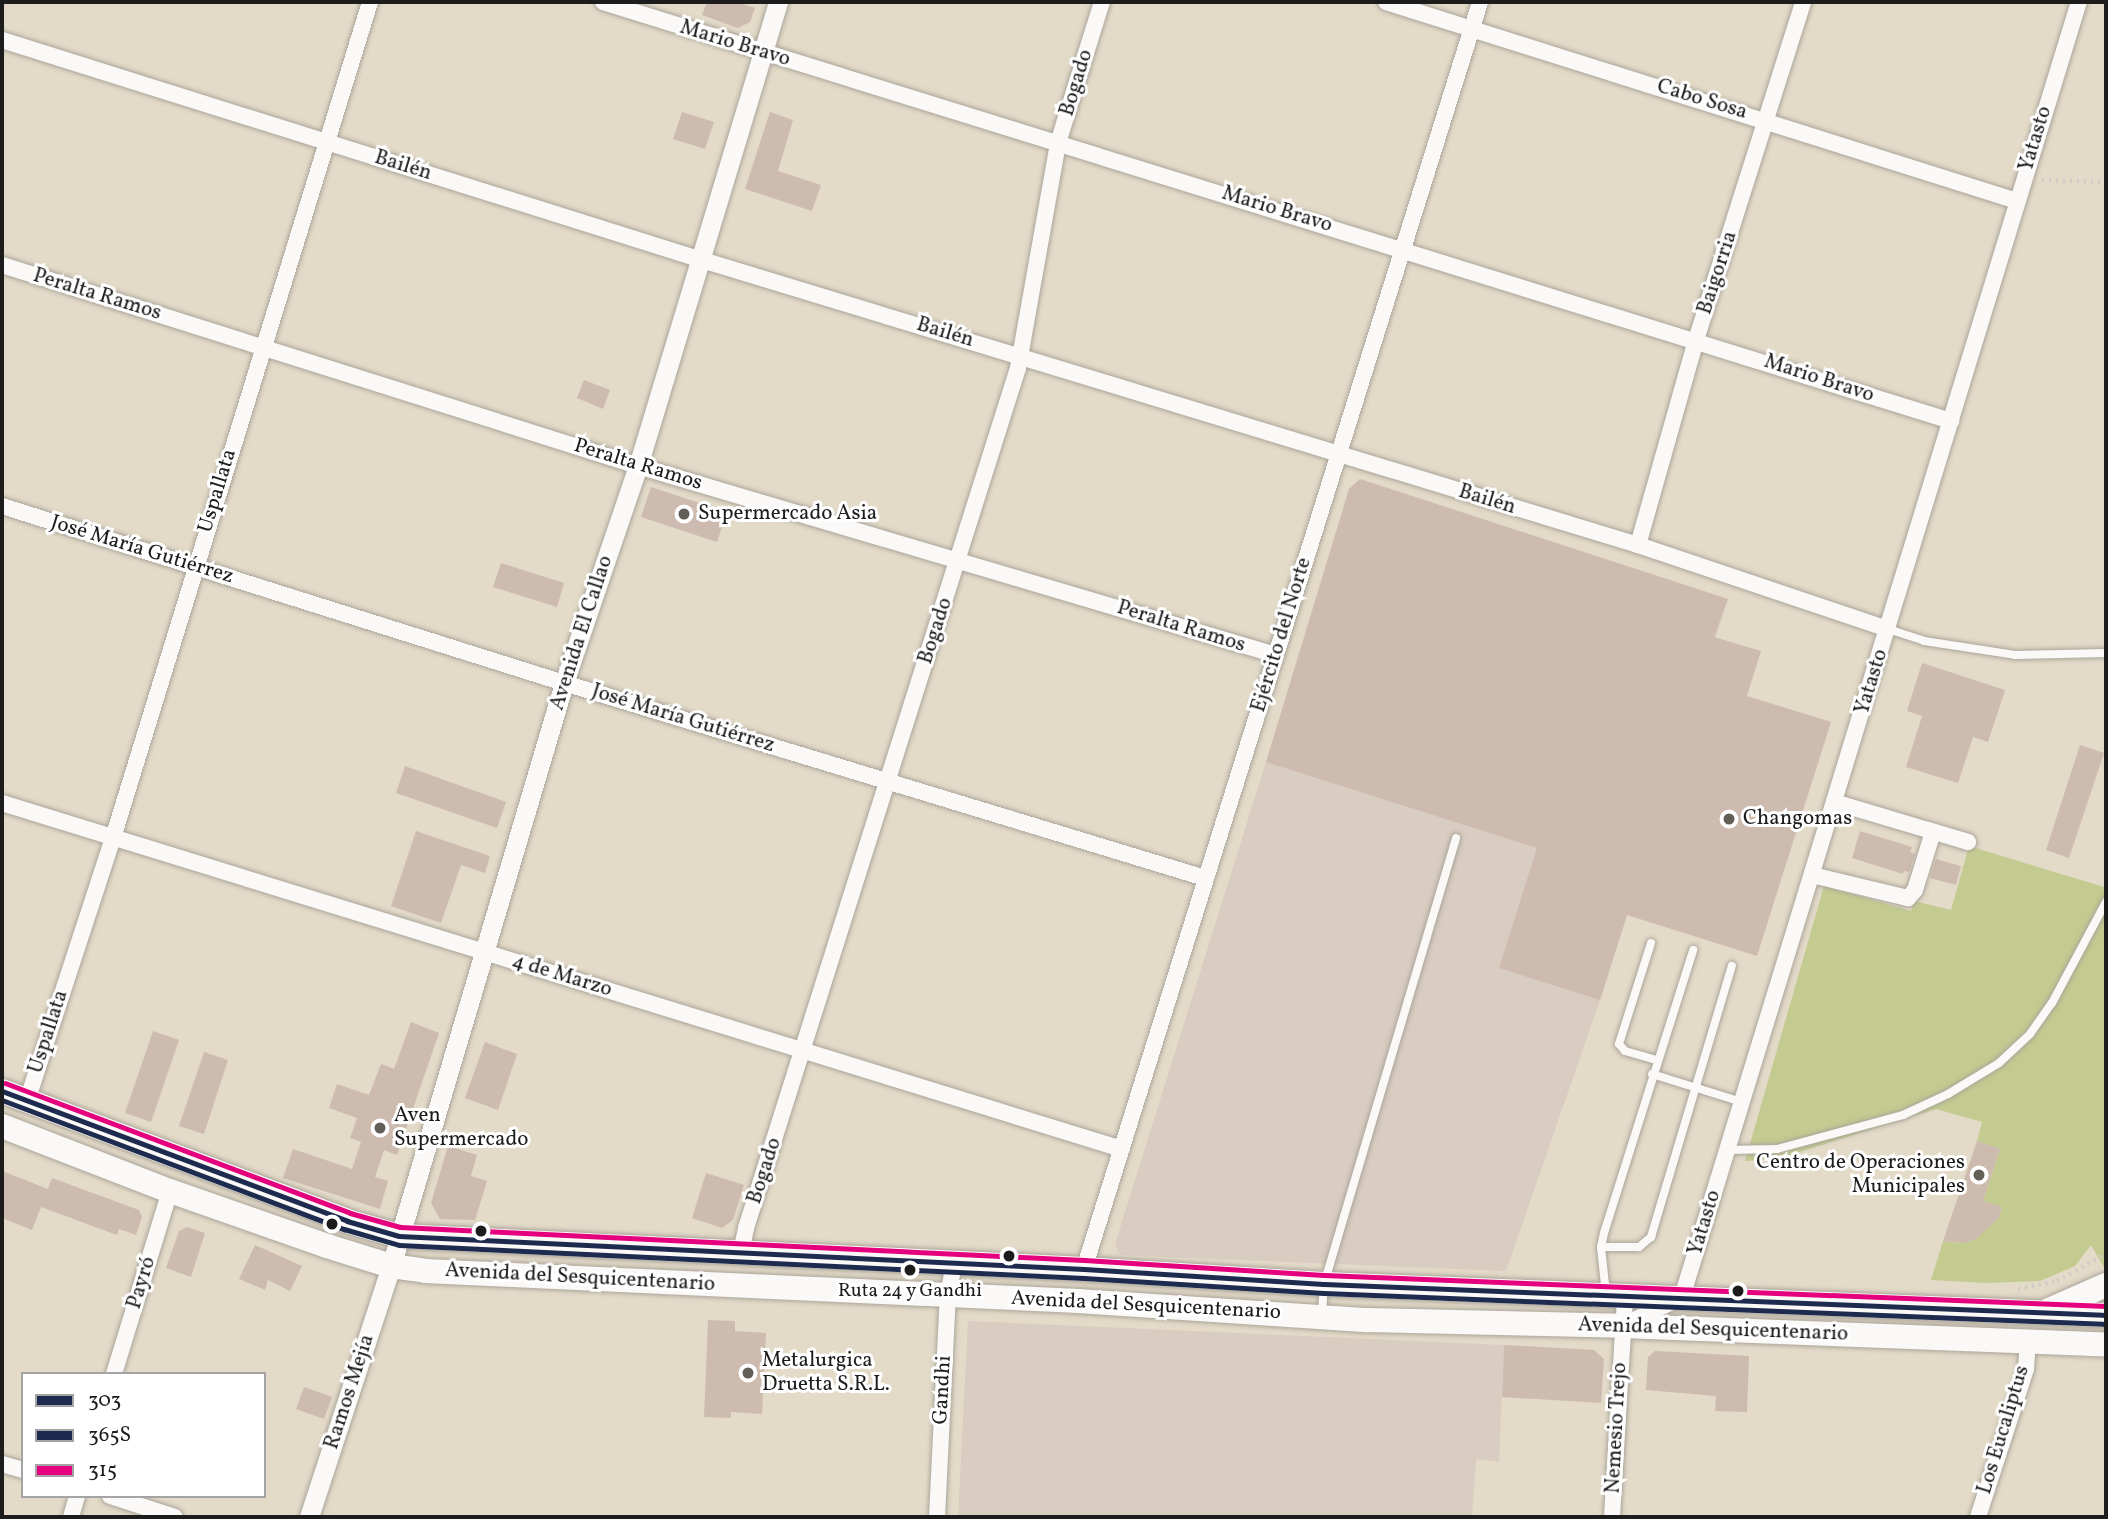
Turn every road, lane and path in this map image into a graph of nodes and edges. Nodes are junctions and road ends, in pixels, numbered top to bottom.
1 (370, 2) edge
2 (603, 2) edge
3 (778, 2) edge
4 (1102, 2) edge
5 (1386, 2) edge
6 (1480, 2) edge
7 (1804, 2) edge
8 (2079, 2) edge
9 (1472, 28) junction
10 (2, 40) edge
11 (764, 53) junction
12 (1767, 121) junction
13 (327, 143) junction
14 (1058, 143) junction
15 (2025, 177) junction
16 (2106, 182) edge
17 (2017, 201) junction
18 (1402, 248) junction
19 (702, 260) junction
20 (2, 265) edge
21 (1696, 340) junction
22 (262, 347) junction
23 (1021, 356) junction
24 (1951, 421) junction
25 (1337, 456) junction
26 (638, 466) junction
27 (2, 506) edge
28 (1638, 545) junction
29 (958, 561) junction
30 (195, 567) junction
31 (1888, 629) junction
32 (2106, 653) edge
33 (1276, 655) junction
34 (564, 683) junction
35 (888, 780) junction
36 (1834, 802) junction
37 (2, 803) edge
38 (1933, 832) junction
39 (113, 838) junction
40 (1456, 838) dead end
41 (1968, 842) dead end
42 (1812, 875) junction
43 (1205, 878) junction
44 (2106, 902) edge
45 (1651, 943) dead end
46 (1693, 950) dead end
47 (482, 952) junction
48 (1732, 966) dead end
49 (805, 1051) junction
50 (1657, 1060) junction
51 (1652, 1074) junction
52 (1694, 1087) junction
53 (2, 1091) edge
54 (27, 1101) junction
55 (1742, 1102) junction
56 (2, 1126) edge
57 (1122, 1149) junction
58 (1728, 1150) junction
59 (170, 1191) junction
60 (400, 1236) junction
61 (1601, 1247) junction
62 (741, 1252) junction
63 (2106, 1254) edge
64 (954, 1263) junction
65 (391, 1266) junction
66 (1084, 1269) junction
67 (1324, 1284) junction
68 (2106, 1285) edge
69 (2035, 1288) dead end
70 (948, 1295) junction
71 (1616, 1296) junction
72 (1682, 1297) junction
73 (2040, 1314) junction
74 (2106, 1315) edge
75 (1322, 1317) junction
76 (1622, 1325) junction
77 (2028, 1343) junction
78 (2106, 1345) edge
79 (115, 1372) edge
80 (2, 1464) edge
81 (21, 1469) edge
82 (76, 1498) edge
83 (116, 1498) edge
84 (71, 1517) edge
85 (175, 1517) edge
86 (309, 1517) edge
87 (937, 1517) edge
88 (1612, 1517) edge
89 (1978, 1517) edge

1 - 13 street, Uspallata
2 - 11 street, Mario Bravo
3 - 11 street, Avenida El Callao
4 - 14 street, Bogado
5 - 9 street, Cabo Sosa
6 - 9 street, Ejército del Norte
7 - 12 street, Baigorria
8 - 15 street, Yatasto
9 - 12 street, Cabo Sosa
9 - 18 street, Ejército del Norte
10 - 13 street, Bailén
11 - 14 street, Mario Bravo
11 - 19 street, Avenida El Callao
12 - 17 street, Cabo Sosa
12 - 21 street, Baigorria
13 - 19 street, Bailén
13 - 22 street, Uspallata
14 - 18 street, Mario Bravo
14 - 23 street, Bogado
15 - 16 path
15 - 17 street, Yatasto
17 - 24 street, Yatasto
18 - 21 street, Mario Bravo
18 - 25 street, Ejército del Norte
19 - 23 street, Bailén
19 - 26 street, Avenida El Callao
20 - 22 street, Peralta Ramos
21 - 24 street, Mario Bravo
21 - 28 street, Baigorria
22 - 26 street, Peralta Ramos
22 - 30 street, Uspallata
23 - 25 street, Bailén
23 - 29 street, Bogado
24 - 31 street, Yatasto
25 - 28 street, Bailén
25 - 33 street, Ejército del Norte
26 - 29 street, Peralta Ramos
26 - 34 street, Avenida El Callao
27 - 30 street, José María Gutiérrez
28 - 31 street, Bailén
29 - 33 street, Peralta Ramos
29 - 35 street, Bogado
30 - 34 street, José María Gutiérrez
30 - 39 street, Uspallata
31 - 32 lane
31 - 36 street, Yatasto
33 - 43 street, Ejército del Norte
34 - 35 street, José María Gutiérrez
34 - 47 street, Avenida El Callao
35 - 43 street, José María Gutiérrez
35 - 49 street, Bogado
36 - 38 street
36 - 42 street, Yatasto
37 - 39 street, 4 de Marzo
38 - 41 street
38 - 42 street
39 - 47 street, 4 de Marzo
39 - 54 street, Uspallata
40 - 67 lane
42 - 55 street, Yatasto
43 - 57 street, Ejército del Norte
44 - 58 lane
45 - 50 lane
46 - 50 lane
47 - 49 street, 4 de Marzo
47 - 60 street, Avenida El Callao
48 - 52 lane
49 - 57 street, 4 de Marzo
49 - 62 street, Bogado
50 - 51 lane
51 - 52 lane
51 - 61 lane
52 - 55 lane
52 - 61 lane
53 - 54 main road, Avenida del Sesquicentenario
54 - 60 main road, Avenida del Sesquicentenario
55 - 58 street, Yatasto
56 - 59 main road, Avenida del Sesquicentenario
57 - 66 street, Ejército del Norte
58 - 72 street, Yatasto
59 - 65 main road, Avenida del Sesquicentenario
59 - 79 street, Payró
60 - 62 main road, Avenida del Sesquicentenario
60 - 65 street, Avenida El Callao
61 - 71 lane
62 - 64 main road, Avenida del Sesquicentenario
63 - 69 path
64 - 66 main road, Avenida del Sesquicentenario
64 - 70 street, Gandhi
65 - 70 main road, Avenida del Sesquicentenario
65 - 86 street, Ramos Mejía
66 - 67 main road, Avenida del Sesquicentenario
67 - 71 main road, Avenida del Sesquicentenario
67 - 75 lane
68 - 73 main road
70 - 75 main road, Avenida del Sesquicentenario
70 - 87 street, Gandhi
71 - 72 main road, Avenida del Sesquicentenario
71 - 76 street, Nemesio Trejo
72 - 73 main road, Avenida del Sesquicentenario
72 - 76 street
73 - 74 main road, Avenida del Sesquicentenario
75 - 76 main road, Avenida del Sesquicentenario
76 - 77 main road, Avenida del Sesquicentenario
76 - 88 street, Nemesio Trejo
77 - 78 main road, Avenida del Sesquicentenario
77 - 89 street, Los Eucaliptus
80 - 81 street
82 - 84 street
83 - 85 street

